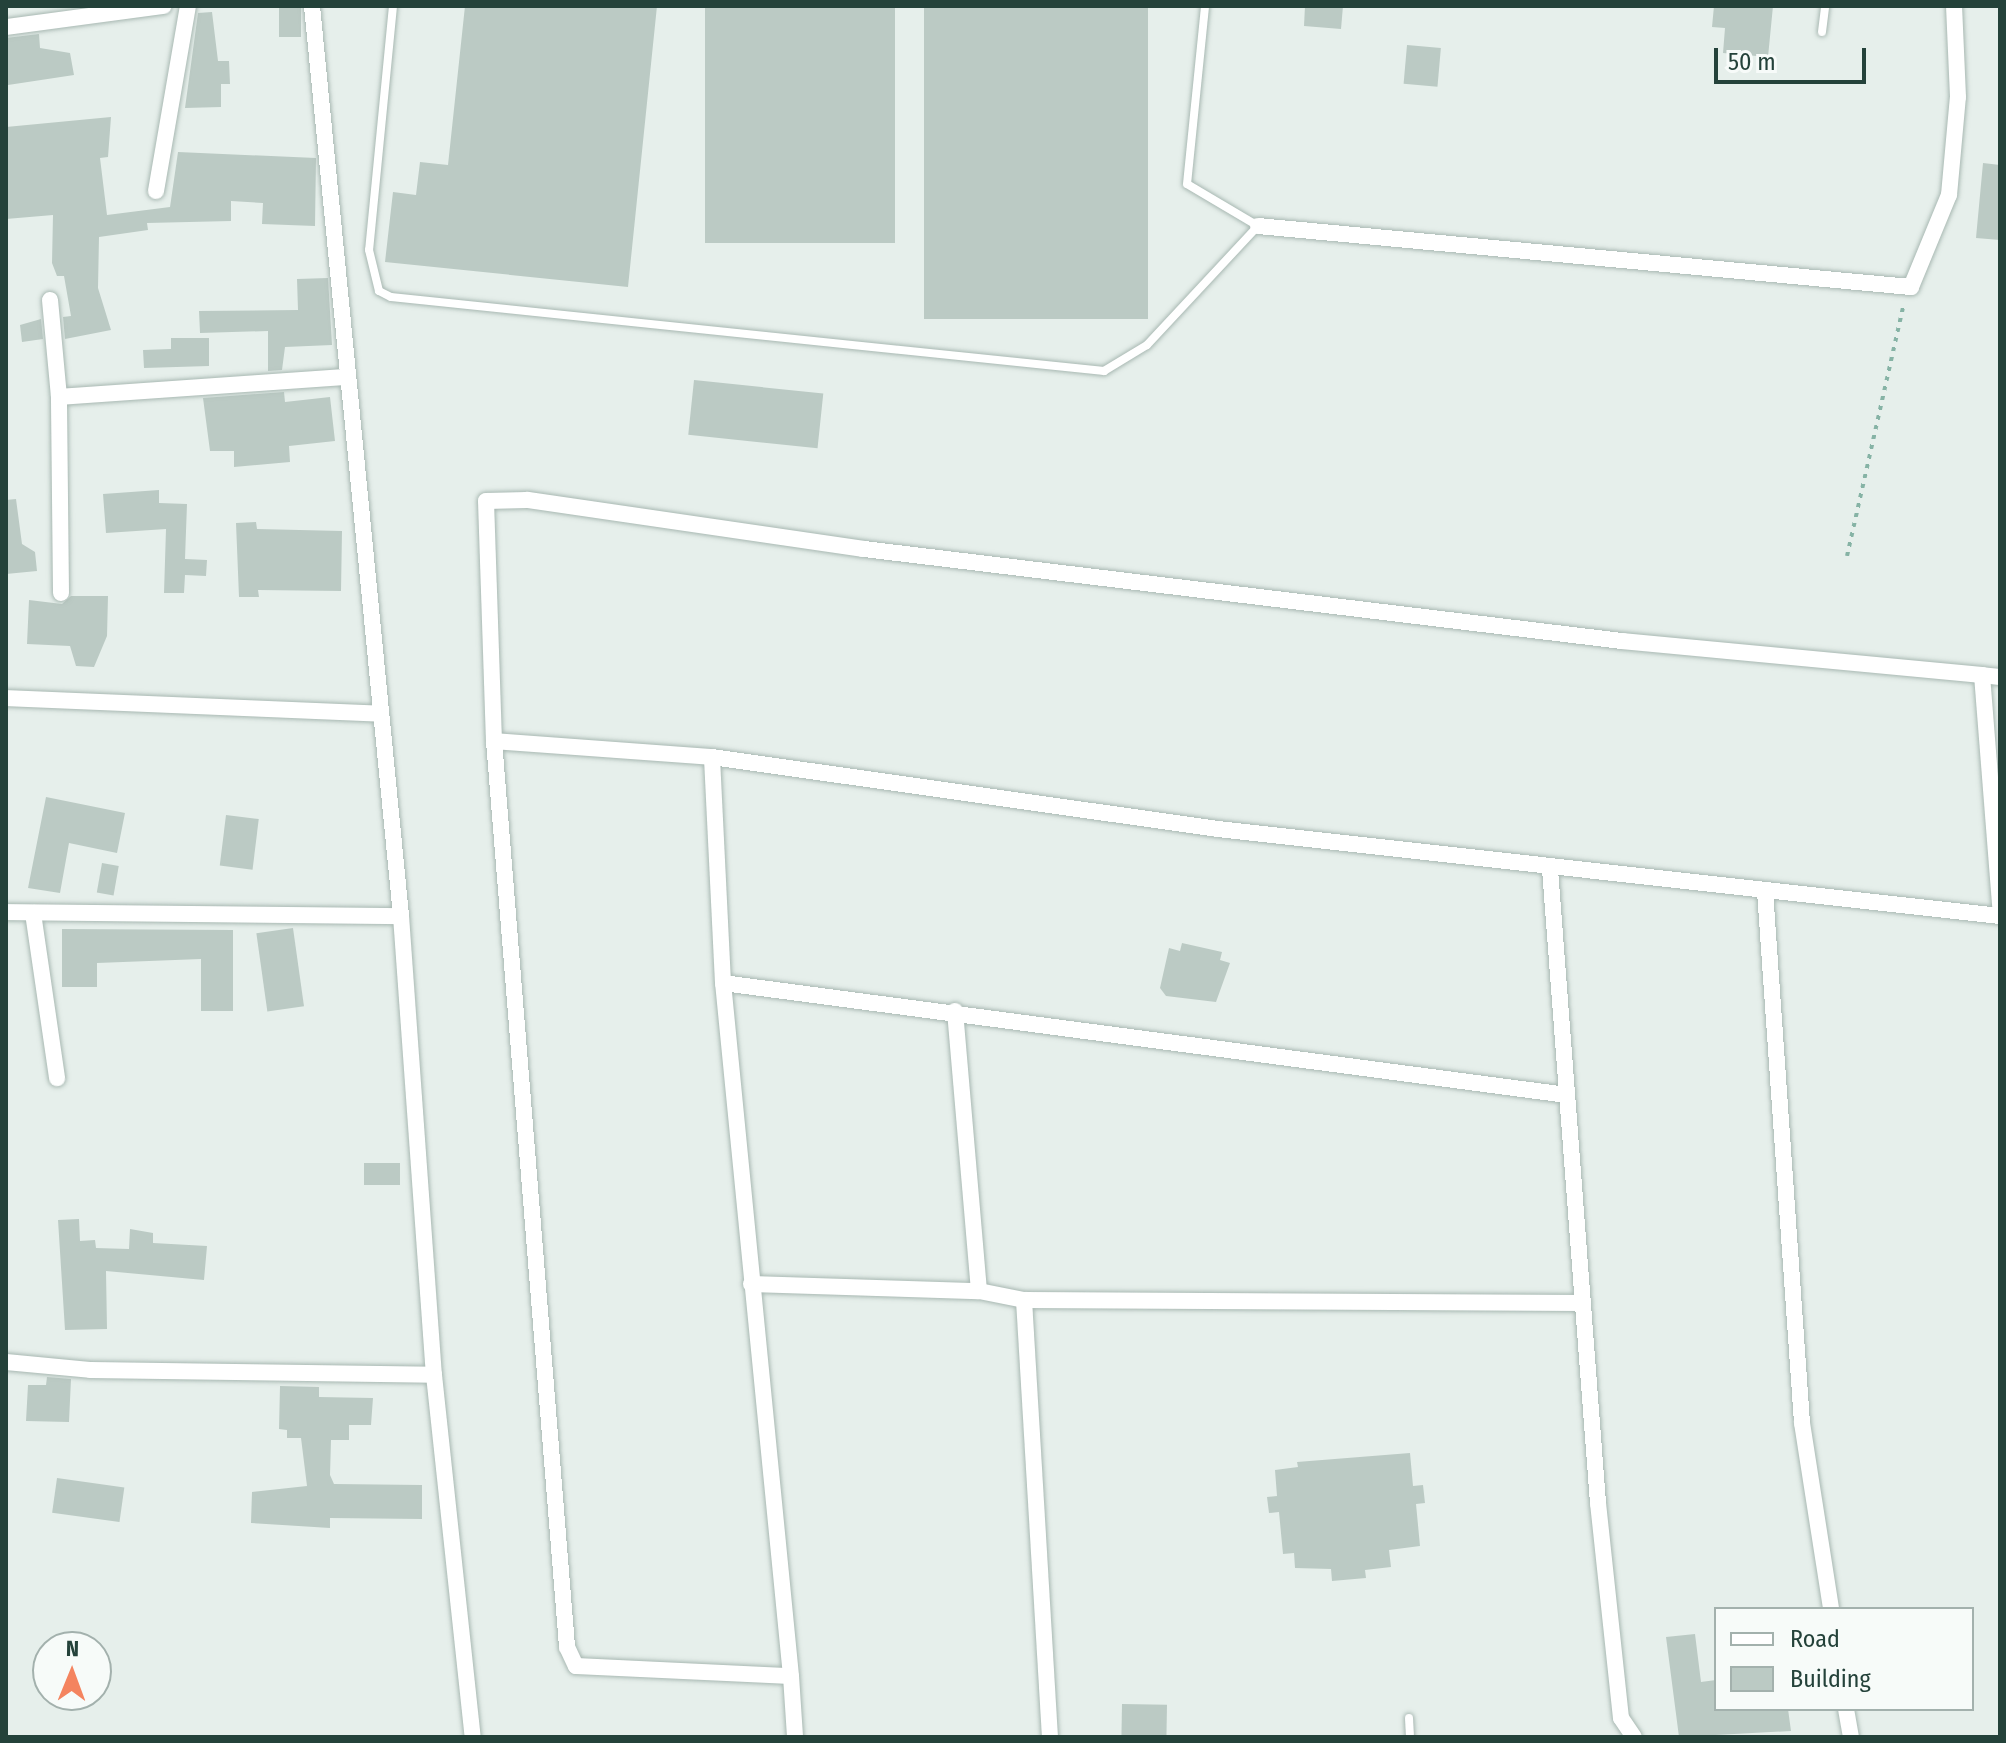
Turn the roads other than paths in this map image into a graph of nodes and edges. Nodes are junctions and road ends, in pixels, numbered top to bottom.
1 (164, 6) edge
2 (188, 6) edge
3 (312, 6) edge
4 (393, 6) edge
5 (1205, 6) edge
6 (1825, 6) edge
7 (1954, 6) edge
8 (6, 27) edge
9 (1822, 32) dead end
10 (156, 191) dead end
11 (1258, 226) junction
12 (50, 300) dead end
13 (347, 377) junction
14 (59, 397) junction
15 (61, 593) dead end
16 (1982, 675) junction
17 (2000, 677) edge
18 (6, 698) edge
19 (380, 714) junction
20 (494, 741) junction
21 (712, 757) junction
22 (1550, 869) junction
23 (1765, 891) junction
24 (2000, 905) edge
25 (6, 912) edge
26 (33, 913) junction
27 (401, 916) junction
28 (2000, 916) edge
29 (723, 983) junction
30 (955, 1011) junction
31 (57, 1078) dead end
32 (1567, 1095) junction
33 (751, 1284) junction
34 (979, 1291) junction
35 (1024, 1300) junction
36 (1583, 1303) junction
37 (6, 1362) edge
38 (434, 1375) junction
39 (1831, 1607) edge
40 (791, 1676) junction
41 (1846, 1711) edge
42 (1409, 1718) dead end
43 (473, 1737) edge
44 (795, 1737) edge
45 (1050, 1737) edge
46 (1410, 1737) edge
47 (1634, 1737) edge
48 (1851, 1737) edge

1 - 8 street
2 - 10 street
3 - 13 street
4 - 11 lane
5 - 11 lane
6 - 9 lane
7 - 11 street
12 - 14 street
13 - 14 street
13 - 19 street
14 - 15 street
16 - 17 street
16 - 20 street
16 - 24 street
18 - 19 street
19 - 27 street
20 - 21 street
20 - 40 street
21 - 22 street
21 - 29 street
22 - 23 street
22 - 32 street
23 - 28 street
23 - 39 street
25 - 26 street
26 - 27 street
26 - 31 street
27 - 38 street
29 - 30 street
29 - 33 street
30 - 32 street
30 - 34 street
32 - 36 street
33 - 34 street
33 - 40 street
34 - 35 street
35 - 36 street
35 - 45 street
36 - 47 street
37 - 38 street
38 - 43 street
40 - 44 street
41 - 48 street
42 - 46 lane

